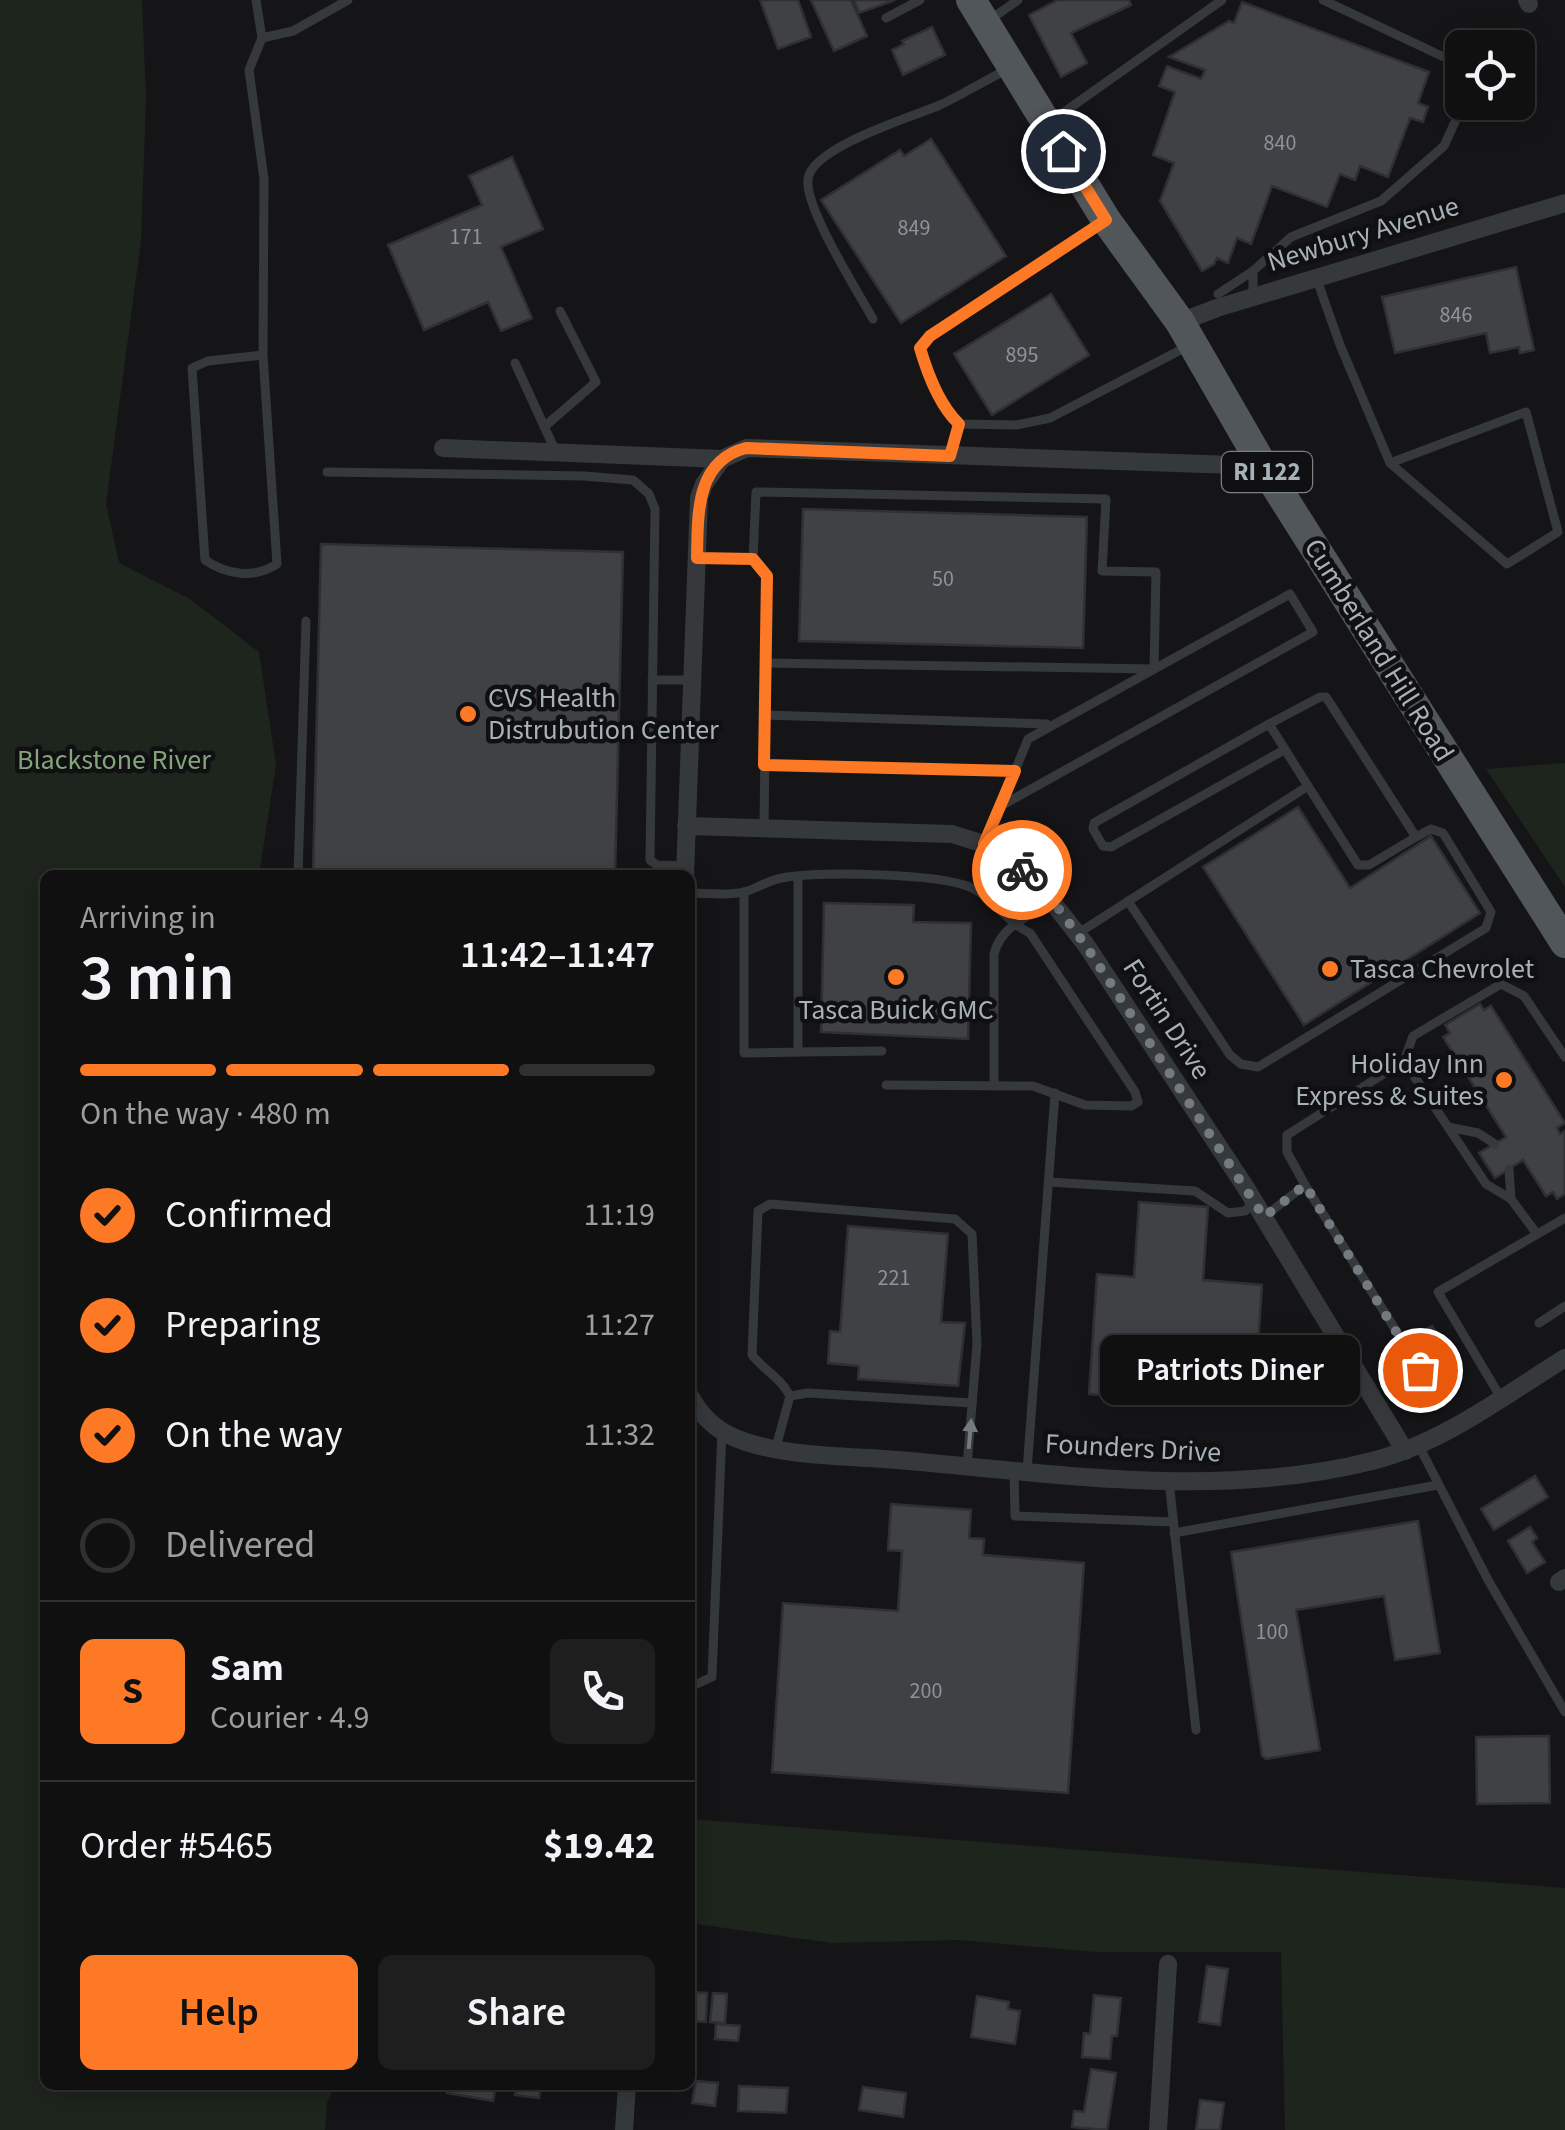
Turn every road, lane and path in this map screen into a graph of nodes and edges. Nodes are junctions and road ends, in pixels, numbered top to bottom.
1 (256, 0) edge
2 (348, 0) edge
3 (920, 0) edge
4 (1018, 0) edge
5 (1222, 0) edge
6 (1323, 0) edge
7 (978, 12) edge
8 (886, 18) dead end
9 (262, 38) junction
10 (1445, 57) edge
11 (1011, 67) junction
12 (1456, 120) edge
13 (1046, 125) junction
14 (1565, 203) edge
15 (1106, 220) junction
16 (1253, 272) junction
17 (1316, 278) junction
18 (1218, 294) dead end
19 (1253, 297) junction
20 (560, 311) dead end
21 (873, 318) dead end
22 (1186, 333) junction
23 (264, 354) junction
24 (515, 364) dead end
25 (959, 424) junction
26 (544, 427) junction
27 (444, 448) dead end
28 (556, 453) junction
29 (950, 456) junction
30 (722, 460) junction
31 (1390, 464) junction
32 (1263, 466) junction
33 (327, 472) dead end
34 (697, 558) junction
35 (753, 559) junction
36 (306, 620) dead end
37 (766, 663) junction
38 (1154, 670) junction
39 (652, 680) junction
40 (692, 680) junction
41 (765, 715) junction
42 (1050, 724) junction
43 (1270, 724) junction
44 (1284, 750) junction
45 (764, 765) junction
46 (1015, 771) junction
47 (1308, 786) junction
48 (1000, 807) junction
49 (686, 826) junction
50 (764, 828) junction
51 (1416, 837) junction
52 (984, 844) junction
53 (298, 870) edge
54 (685, 870) edge
55 (798, 876) junction
56 (744, 892) junction
57 (695, 893) edge
58 (1053, 901) junction
59 (1128, 901) junction
60 (1013, 925) junction
61 (1562, 932) edge
62 (1077, 934) junction
63 (882, 1051) dead end
64 (798, 1052) junction
65 (1565, 1057) edge
66 (1404, 1061) junction
67 (886, 1085) dead end
68 (994, 1086) junction
69 (1055, 1093) junction
70 (1448, 1127) junction
71 (1495, 1144) dead end
72 (1509, 1169) dead end
73 (1049, 1182) junction
74 (1305, 1185) junction
75 (1511, 1199) junction
76 (1259, 1209) junction
77 (1565, 1218) edge
78 (1537, 1234) junction
79 (1565, 1306) edge
80 (1539, 1323) dead end
81 (1565, 1358) edge
82 (1457, 1380) dead end
83 (790, 1396) junction
84 (1501, 1398) junction
85 (972, 1403) junction
86 (695, 1404) edge
87 (722, 1431) junction
88 (776, 1447) junction
89 (1412, 1449) junction
90 (967, 1466) junction
91 (1020, 1470) junction
92 (1169, 1481) junction
93 (1438, 1484) junction
94 (1174, 1528) junction
95 (695, 1684) edge
96 (1565, 1712) edge
97 (1196, 1730) dead end
98 (1168, 1964) dead end
99 (627, 2090) edge
100 (624, 2130) edge
101 (1158, 2130) edge

1 - 9 lane
2 - 9 lane
3 - 8 lane
4 - 7 lane
5 - 13 lane
6 - 10 lane
7 - 11 main road, Cumberland Hill Road / RI 122
9 - 23 lane
11 - 13 main road, Cumberland Hill Road / RI 122
11 - 21 lane
12 - 16 lane
13 - 15 main road, Cumberland Hill Road / RI 122
14 - 17 street, Newbury Avenue
15 - 22 main road, Cumberland Hill Road / RI 122
15 - 25 lane
16 - 18 lane
16 - 19 lane
17 - 19 street, Newbury Avenue
17 - 31 lane
19 - 22 street, Newbury Avenue
20 - 26 lane
22 - 25 lane
22 - 32 main road, Cumberland Hill Road / RI 122
23 - 23 lane
24 - 26 lane
25 - 29 lane
26 - 28 lane
27 - 28 street
28 - 30 street
29 - 30 street
29 - 32 street
30 - 34 street
31 - 31 lane
32 - 61 main road, Cumberland Hill Road / RI 122
33 - 39 lane
34 - 35 lane
34 - 40 street
35 - 37 lane
35 - 38 lane
36 - 53 lane
37 - 38 lane
37 - 41 lane
38 - 42 lane
38 - 48 lane
39 - 40 lane
39 - 54 lane
40 - 49 street
41 - 42 lane
41 - 45 lane
42 - 46 lane
43 - 44 lane
43 - 44 lane
43 - 51 lane
44 - 47 lane
45 - 46 lane
45 - 50 lane
46 - 48 lane
47 - 51 lane
47 - 59 lane
48 - 52 lane
49 - 50 street, Fortin Drive
49 - 54 street
50 - 52 street, Fortin Drive
51 - 59 lane
52 - 58 street, Fortin Drive
55 - 56 lane
55 - 60 lane
55 - 64 lane
56 - 57 lane
56 - 64 lane
58 - 60 lane
58 - 62 street, Fortin Drive
59 - 62 lane
60 - 68 lane
60 - 69 lane
62 - 76 street, Fortin Drive
63 - 64 lane
65 - 66 lane
66 - 70 lane
66 - 74 lane
67 - 68 lane
68 - 69 lane
69 - 73 lane
70 - 71 lane
70 - 75 lane
72 - 75 lane
73 - 76 lane
73 - 91 lane
74 - 76 lane
74 - 82 lane
75 - 78 lane
76 - 89 street, Fortin Drive
77 - 78 lane
78 - 84 lane
79 - 80 lane
81 - 84 street, Founders Drive
83 - 85 lane
83 - 85 lane
83 - 88 lane
84 - 89 street, Founders Drive
90 -> 85 lane
86 - 87 street
87 - 88 street, Founders Drive
87 - 95 lane
88 - 90 street, Founders Drive
89 - 92 street, Founders Drive
89 - 93 lane
90 - 91 street, Founders Drive
91 - 92 street, Founders Drive
91 - 94 lane
92 - 94 lane
93 - 94 lane
93 - 96 lane
94 - 97 lane
98 - 101 street
99 - 100 street

